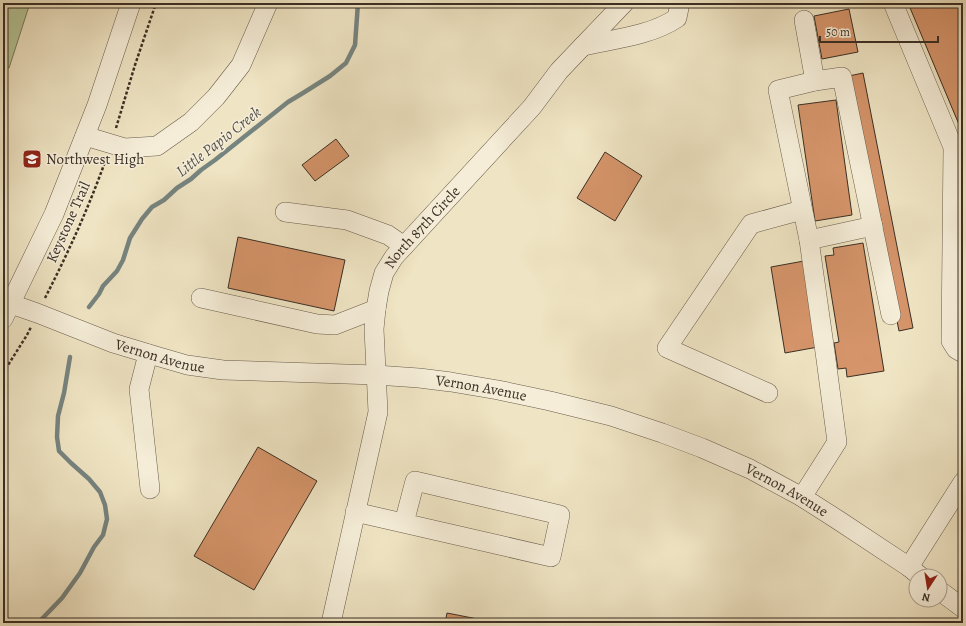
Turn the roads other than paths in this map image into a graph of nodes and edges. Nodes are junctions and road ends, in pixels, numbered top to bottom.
1 (131, 3) edge
2 (268, 3) edge
3 (624, 3) edge
4 (680, 3) edge
5 (893, 3) edge
6 (804, 20) dead end
7 (583, 46) junction
8 (814, 81) junction
9 (85, 136) junction
10 (958, 148) edge
11 (802, 210) junction
12 (285, 212) dead end
13 (873, 226) junction
14 (808, 240) junction
15 (404, 246) junction
16 (201, 298) dead end
17 (5, 307) edge
18 (376, 309) junction
19 (891, 315) dead end
20 (963, 353) edge
21 (148, 354) junction
22 (376, 375) junction
23 (768, 394) dead end
24 (963, 482) edge
25 (150, 489) dead end
26 (802, 497) junction
27 (356, 512) junction
28 (404, 523) junction
29 (908, 568) edge
30 (916, 568) edge
31 (948, 597) edge
32 (963, 608) edge
33 (331, 623) edge

1 - 9 street
2 - 9 street
3 - 7 street, North 87th Circle
4 - 7 street
5 - 10 street
6 - 8 street
7 - 15 street, North 87th Circle
8 - 11 street
8 - 13 street
9 - 17 street
10 - 20 street
11 - 14 street
11 - 23 street
12 - 15 street
13 - 14 street
13 - 19 street
14 - 26 street
15 - 18 street, North 87th Circle
16 - 18 street
17 - 21 street, Vernon Avenue
18 - 22 street, North 87th Circle
21 - 22 street, Vernon Avenue
21 - 25 street
22 - 26 street, Vernon Avenue
22 - 27 street, North 87th Circle
24 - 30 street
26 - 29 street, Vernon Avenue
27 - 28 street
27 - 33 street, North 87th Circle
28 - 28 street
31 - 32 street

